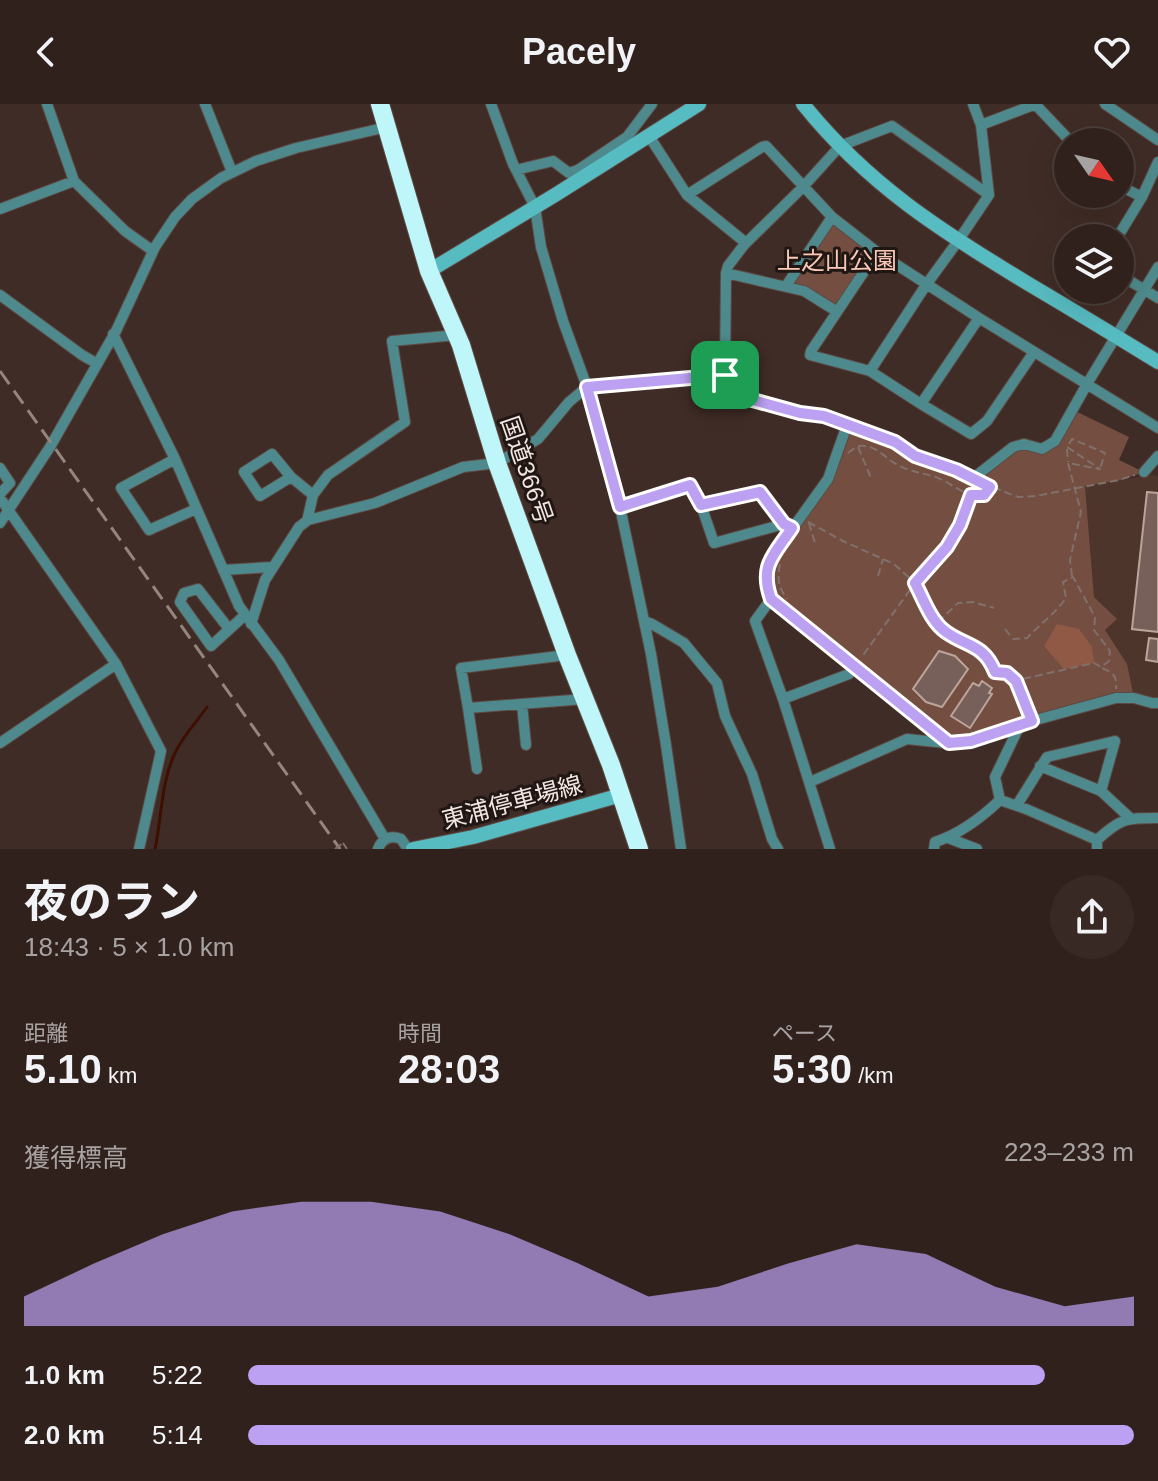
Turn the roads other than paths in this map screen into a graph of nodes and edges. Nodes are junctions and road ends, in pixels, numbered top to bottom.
1 (47, 104) edge
2 (205, 104) edge
3 (380, 104) edge
4 (491, 104) edge
5 (652, 104) edge
6 (699, 104) edge
7 (803, 104) edge
8 (973, 104) edge
9 (1036, 104) edge
10 (1113, 106) edge
11 (981, 125) junction
12 (387, 127) junction
13 (1058, 128) edge
14 (649, 136) junction
15 (1158, 140) edge
16 (840, 146) junction
17 (1158, 162) edge
18 (516, 170) junction
19 (232, 172) junction
20 (74, 181) junction
21 (803, 187) junction
22 (1134, 193) edge
23 (687, 195) junction
24 (989, 195) junction
25 (1142, 197) junction
26 (535, 207) junction
27 (0, 209) edge
28 (832, 217) junction
29 (1126, 224) edge
30 (958, 241) junction
31 (746, 243) junction
32 (153, 251) junction
33 (877, 252) junction
34 (1158, 267) edge
35 (429, 271) junction
36 (726, 273) junction
37 (1134, 284) edge
38 (926, 285) junction
39 (786, 286) junction
40 (1144, 290) junction
41 (0, 295) edge
42 (1158, 298) edge
43 (836, 311) junction
44 (979, 318) junction
45 (113, 334) junction
46 (457, 335) junction
47 (1115, 336) junction
48 (1034, 352) junction
49 (1158, 362) edge
50 (96, 363) junction
51 (870, 371) junction
52 (725, 375) junction
53 (1087, 384) junction
54 (587, 387) junction
55 (921, 404) junction
56 (847, 425) junction
57 (1158, 428) edge
58 (1158, 456) edge
59 (175, 459) junction
60 (497, 463) junction
61 (0, 468) edge
62 (1144, 472) road end
63 (291, 477) junction
64 (313, 495) junction
65 (0, 496) edge
66 (701, 505) junction
67 (620, 507) junction
68 (196, 509) junction
69 (10, 510) junction
70 (307, 521) junction
71 (0, 523) edge
72 (788, 526) junction
73 (272, 567) junction
74 (223, 570) junction
75 (771, 599) junction
76 (248, 619) junction
77 (644, 621) junction
78 (229, 629) junction
79 (567, 655) junction
80 (116, 664) junction
81 (855, 665) junction
82 (585, 699) junction
83 (783, 699) junction
84 (1158, 703) edge
85 (522, 704) junction
86 (468, 708) junction
87 (1020, 725) junction
88 (0, 743) edge
89 (949, 743) junction
90 (526, 745) dead end
91 (1040, 766) junction
92 (477, 769) dead end
93 (810, 782) junction
94 (1101, 791) junction
95 (621, 795) junction
96 (1000, 800) junction
97 (1017, 805) junction
98 (1130, 818) junction
99 (1158, 818) edge
100 (948, 838) junction
101 (385, 839) junction
102 (1097, 844) edge
103 (139, 849) edge
104 (378, 849) edge
105 (410, 849) edge
106 (639, 849) edge
107 (681, 849) edge
108 (778, 849) edge
109 (830, 849) edge
110 (934, 849) edge
111 (977, 849) edge

1 - 20 street
2 - 19 street
3 - 12 highway, 国道366号
4 - 18 street
5 - 18 street
6 - 14 street
7 - 16 street
8 - 11 street
9 - 11 street
9 - 13 street
10 - 15 street
11 - 24 street
12 - 19 street
12 - 35 highway, 国道366号
14 - 23 street
14 - 26 street
16 - 21 street
16 - 24 street
16 - 30 street
17 - 25 street
18 - 26 street
19 - 32 street
20 - 27 street
20 - 32 street
21 - 23 street
21 - 28 street
21 - 31 street
22 - 25 street
23 - 31 street
24 - 30 street
25 - 29 street
26 - 35 street
26 - 54 street
28 - 33 street
28 - 39 street
30 - 38 street
30 - 47 street
31 - 36 street
32 - 45 street
33 - 38 street
33 - 43 street
34 - 40 street
35 - 46 highway, 国道366号
36 - 39 street
36 - 52 street
37 - 40 street
38 - 44 street
38 - 51 street
39 - 43 street
40 - 42 street
40 - 47 street
41 - 50 street
43 - 51 street
44 - 48 street
44 - 55 street
45 - 50 street
45 - 59 street
46 - 60 highway, 国道366号
46 - 64 street
47 - 49 street
47 - 53 street
48 - 53 street
48 - 55 street
50 - 69 street
51 - 55 street
52 - 54 street
52 - 56 street
53 - 56 street
53 - 57 street
54 - 60 street
54 - 67 street
56 - 72 street
58 - 62 street
59 - 68 street
59 - 68 street
60 - 70 street
60 - 79 highway, 国道366号
61 - 65 street
63 - 63 street
63 - 64 street
64 - 70 street
65 - 69 street
66 - 67 street
66 - 72 street
66 - 72 street
67 - 77 street
68 - 74 street
69 - 71 street
69 - 80 street
70 - 73 street
72 - 75 street
73 - 74 street
73 - 76 street
74 - 76 street
75 - 81 street
75 - 83 street
76 - 78 street
76 - 101 street
77 - 107 street
77 - 108 street
78 - 78 street
79 - 82 highway, 国道366号
79 - 86 street
80 - 88 street
80 - 103 street
81 - 83 street
81 - 89 street
82 - 85 street
82 - 95 highway, 国道366号
83 - 93 street
84 - 87 street
85 - 86 street
85 - 90 street
86 - 92 street
87 - 89 street
87 - 96 street
89 - 93 street
91 - 94 street
91 - 94 street
91 - 97 street
93 - 109 street
94 - 98 street
95 - 105 street, 東浦停車場線
95 - 106 highway, 国道366号
96 - 97 street
96 - 100 street
97 - 102 street
98 - 99 street
98 - 102 street
100 - 110 street
100 - 111 street
101 - 104 street
101 - 105 street

